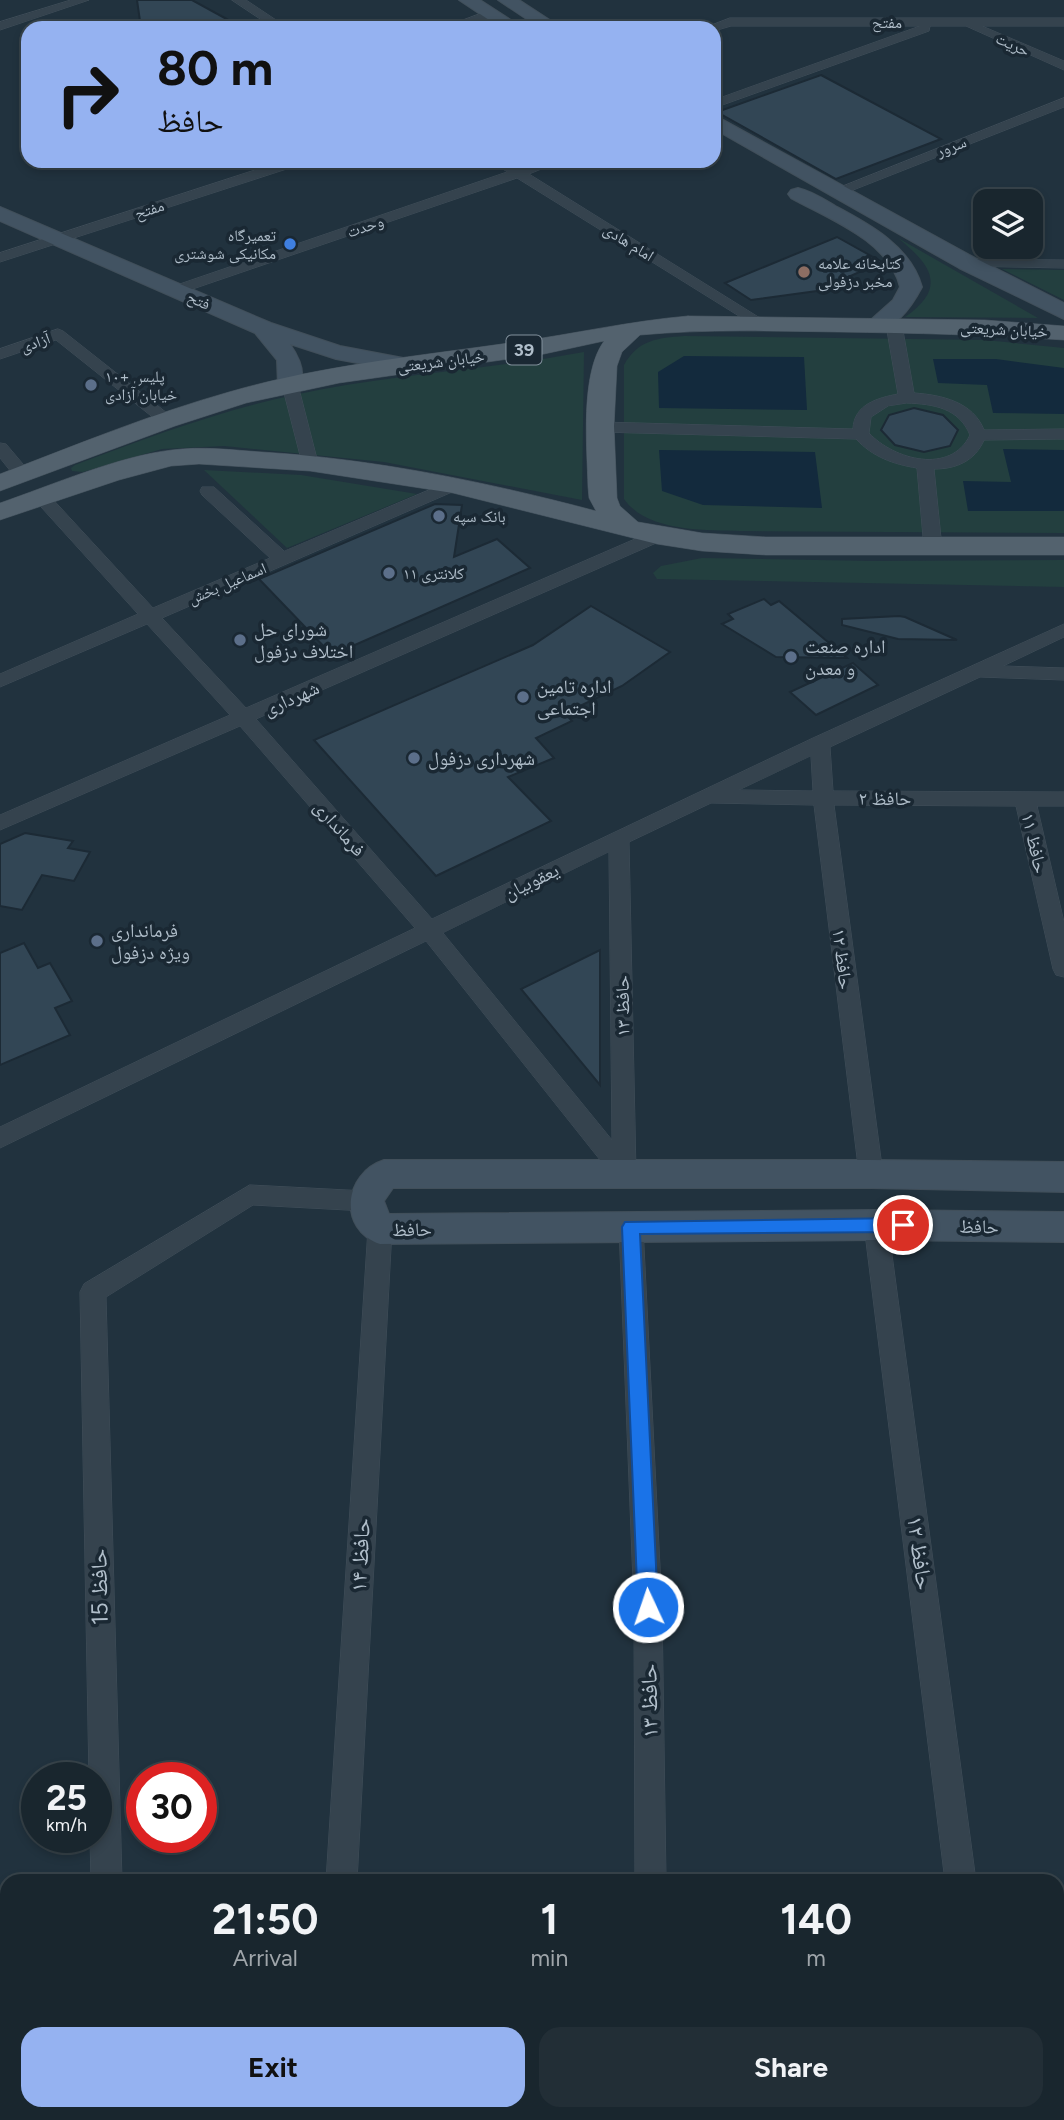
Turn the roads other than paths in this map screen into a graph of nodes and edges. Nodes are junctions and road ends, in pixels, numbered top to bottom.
1 (83, 0) edge
2 (238, 0) edge
3 (467, 0) edge
4 (507, 0) edge
5 (0, 13) edge
6 (490, 14) junction
7 (271, 21) edge
8 (468, 21) edge
9 (502, 21) edge
10 (542, 21) edge
11 (14, 22) junction
12 (942, 22) junction
13 (962, 22) junction
14 (1064, 22) edge
15 (721, 25) edge
16 (0, 26) edge
17 (21, 26) edge
18 (1064, 66) edge
19 (721, 101) edge
20 (1064, 102) edge
21 (721, 125) edge
22 (258, 168) edge
23 (277, 168) edge
24 (509, 168) edge
25 (535, 168) edge
26 (265, 172) junction
27 (519, 174) junction
28 (780, 184) dead end
29 (838, 191) junction
30 (810, 201) junction
31 (0, 213) edge
32 (58, 239) junction
33 (0, 258) edge
34 (967, 264) junction
35 (1064, 264) edge
36 (176, 290) junction
37 (1064, 312) edge
38 (760, 323) junction
39 (885, 325) junction
40 (263, 328) junction
41 (634, 328) junction
42 (1064, 333) edge
43 (0, 354) edge
44 (406, 365) junction
45 (290, 385) junction
46 (907, 397) junction
47 (166, 421) junction
48 (601, 427) junction
49 (861, 434) junction
50 (1064, 434) edge
51 (978, 435) junction
52 (0, 448) edge
53 (310, 463) junction
54 (925, 464) junction
55 (11, 479) edge
56 (453, 485) junction
57 (208, 491) dead end
58 (41, 497) junction
59 (0, 512) edge
60 (627, 527) junction
61 (657, 536) junction
62 (1064, 546) edge
63 (933, 548) junction
64 (282, 559) junction
65 (150, 616) junction
66 (1064, 630) edge
67 (974, 671) junction
68 (1064, 674) edge
69 (0, 681) edge
70 (244, 718) junction
71 (820, 743) junction
72 (705, 797) junction
73 (823, 797) junction
74 (1025, 799) junction
75 (1064, 799) edge
76 (0, 823) edge
77 (619, 838) junction
78 (429, 930) junction
79 (1064, 970) edge
80 (0, 1138) edge
81 (624, 1173) junction
82 (871, 1174) junction
83 (1064, 1177) edge
84 (373, 1215) junction
85 (876, 1225) junction
86 (631, 1227) junction
87 (1064, 1227) edge
88 (106, 1874) edge
89 (341, 1874) edge
90 (651, 1874) edge
91 (960, 1874) edge

1 - 11 street
2 - 7 street
3 - 6 main road
4 - 10 main road
5 - 11 street
6 - 8 street
6 - 9 main road
11 - 16 street
11 - 17 street
12 - 13 street, مفتح
12 - 15 street, مفتح
12 - 19 street
13 - 14 street, مفتح
13 - 18 street, حریت
20 - 29 street, سرور
21 - 29 main road
22 - 26 street
23 - 26 street, مفتح
24 - 27 street, امام هادی
25 - 27 street, وحدت
26 - 32 street, مفتح
27 - 36 street, وحدت
27 - 38 street, امام هادی
28 - 30 main road
29 - 30 main road
29 - 34 main road
30 - 39 main road
31 - 32 main road, فتح
32 - 33 street, مفتح
32 - 36 main road, فتح
34 - 35 street
34 - 37 main road
36 - 40 main road, فتح
38 - 39 main road, خیابان شریعتی / 39
38 - 41 main road, خیابان شریعتی / 39
39 - 42 main road, خیابان شریعتی / 39
39 - 46 street
40 - 44 main road, فتح
40 - 45 main road
41 - 44 main road, خیابان شریعتی / 39
41 - 48 main road
43 - 47 street, آزادی
44 - 45 main road, خیابان شریعتی / 39
45 - 47 main road, خیابان شریعتی / 39
45 - 53 street
46 - 49 street
46 - 51 street
47 - 55 main road, خیابان شریعتی / 39
48 - 49 street
48 - 60 main road
49 - 54 street
50 - 51 street
51 - 54 street
52 - 55 street
53 - 56 main road
53 - 58 main road
54 - 63 street
55 - 58 main road
56 - 60 main road
56 - 64 street, اسماعیل بخش
57 - 64 street
58 - 59 main road
58 - 65 street, فرمانداری
60 - 61 main road
61 - 63 main road
61 - 70 street, شهرداری
62 - 63 main road
64 - 65 street, اسماعیل بخش
65 - 69 street, اسماعیل بخش
65 - 70 street, فرمانداری
66 - 67 street, یعقوبیان
67 - 68 street
67 - 71 street, یعقوبیان
70 - 76 street, شهرداری
70 - 78 street, فرمانداری
71 - 72 street, یعقوبیان
71 - 73 street, حافظ ۱۲
72 - 73 street, حافظ ۲
72 - 77 street, یعقوبیان
73 - 74 street, حافظ ۲
73 - 82 street, حافظ ۱۲
74 - 75 street, حافظ ۲
74 - 79 street, حافظ ۱۱
77 - 78 street, یعقوبیان
77 - 81 street, حافظ ۱۳
78 - 80 street, یعقوبیان
78 - 81 street, فرمانداری
81 - 82 main road
81 - 84 main road
82 - 83 main road
84 - 86 main road, حافظ
84 - 88 street, حافظ 15
84 - 89 street, حافظ ۱۴
85 - 86 main road, حافظ
85 - 87 main road, حافظ
85 - 91 street, حافظ ۱۲
86 - 90 street, حافظ ۱۳

